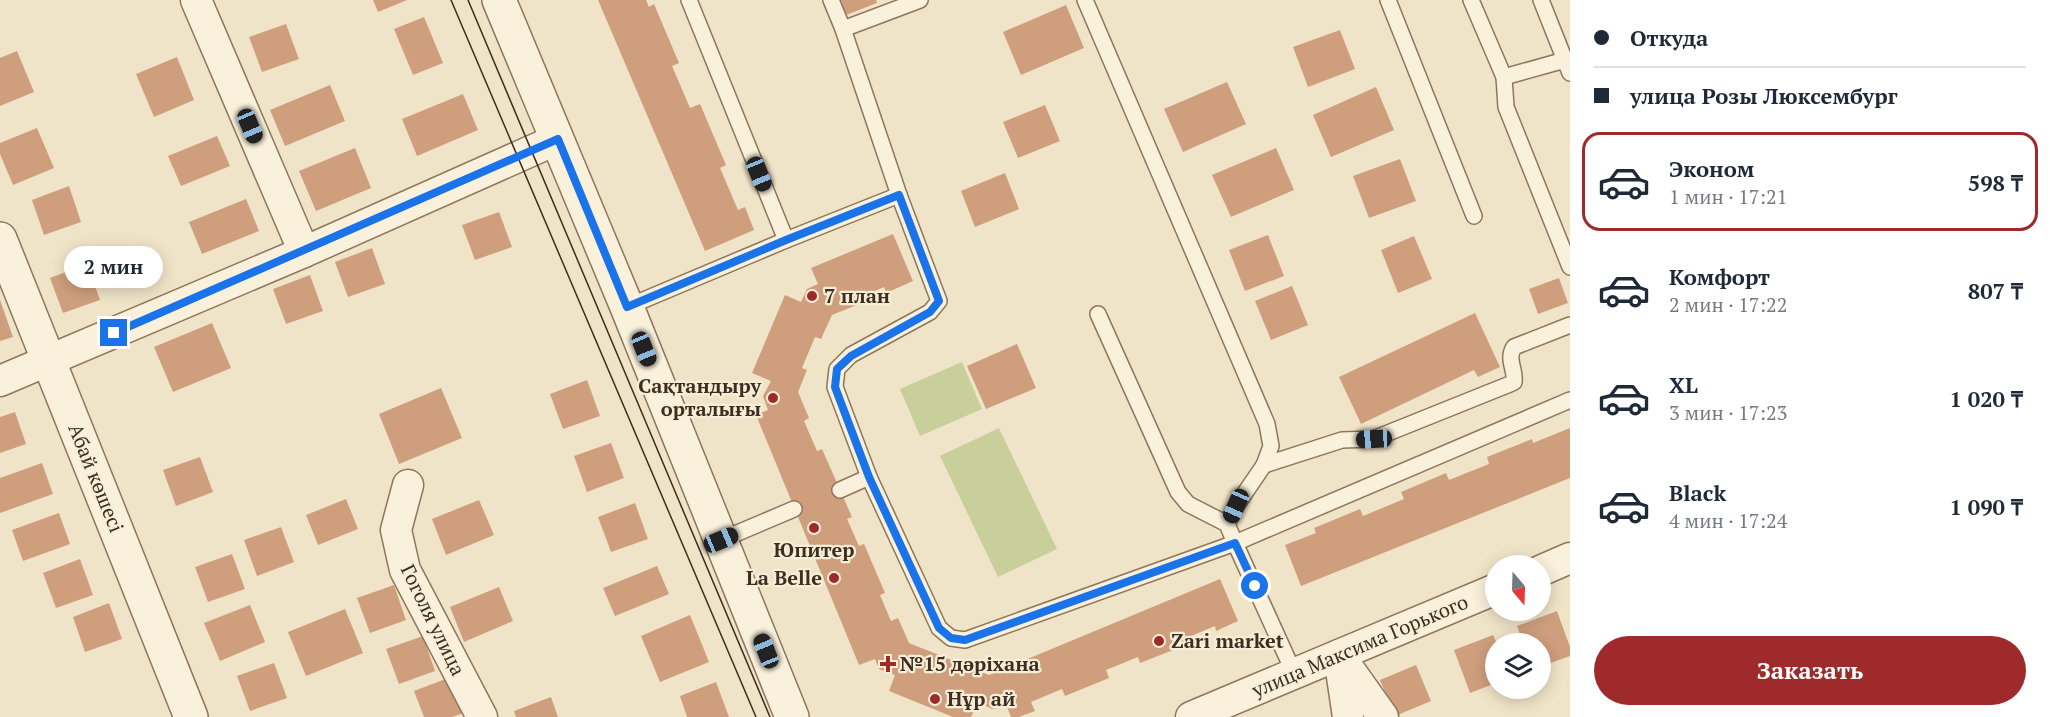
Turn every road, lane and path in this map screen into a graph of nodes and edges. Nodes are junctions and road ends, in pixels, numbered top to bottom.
1 (196, 0) edge
2 (499, 0) edge
3 (689, 0) edge
4 (831, 0) edge
5 (920, 0) edge
6 (1085, 0) edge
7 (1388, 0) edge
8 (1471, 0) edge
9 (1541, 0) edge
10 (843, 29) junction
11 (1568, 66) edge
12 (1504, 77) junction
13 (558, 139) junction
14 (899, 195) junction
15 (1474, 216) dead end
16 (0, 239) edge
17 (786, 240) junction
18 (304, 252) junction
19 (1568, 257) edge
20 (627, 307) junction
21 (1098, 314) dead end
22 (1570, 325) edge
23 (50, 361) junction
24 (0, 381) edge
25 (1570, 400) edge
26 (1264, 465) junction
27 (869, 477) junction
28 (408, 485) dead end
29 (840, 490) dead end
30 (794, 509) dead end
31 (1227, 524) junction
32 (721, 540) junction
33 (1235, 543) junction
34 (1570, 558) edge
35 (1551, 566) edge
36 (1485, 594) edge
37 (1339, 655) junction
38 (1294, 673) junction
39 (191, 717) edge
40 (482, 717) edge
41 (792, 717) edge
42 (1191, 717) edge
43 (1348, 717) edge
44 (1383, 717) edge

1 - 18 street
2 - 13 street
3 - 17 lane
4 - 10 lane
5 - 10 lane
6 - 26 lane
7 - 15 lane
8 - 12 lane
9 - 11 lane
10 - 14 lane
11 - 12 lane
12 - 19 lane
13 - 18 street
13 - 20 street
14 - 17 lane
14 - 27 lane
16 - 23 street, Абай көшесі
17 - 20 lane
18 - 23 street
20 - 32 street
21 - 31 lane
22 - 26 lane
23 - 24 street
23 - 39 street, Абай көшесі
25 - 33 lane
26 - 31 lane
27 - 29 lane
27 - 33 lane
28 - 40 street, Гоголя улица
30 - 32 lane
31 - 33 lane
32 - 41 street
33 - 38 lane
34 - 35 street
36 - 37 street, улица Максима Горького
37 - 38 street, улица Максима Горького
37 - 43 street
37 - 44 street
38 - 42 street, улица Максима Горького

